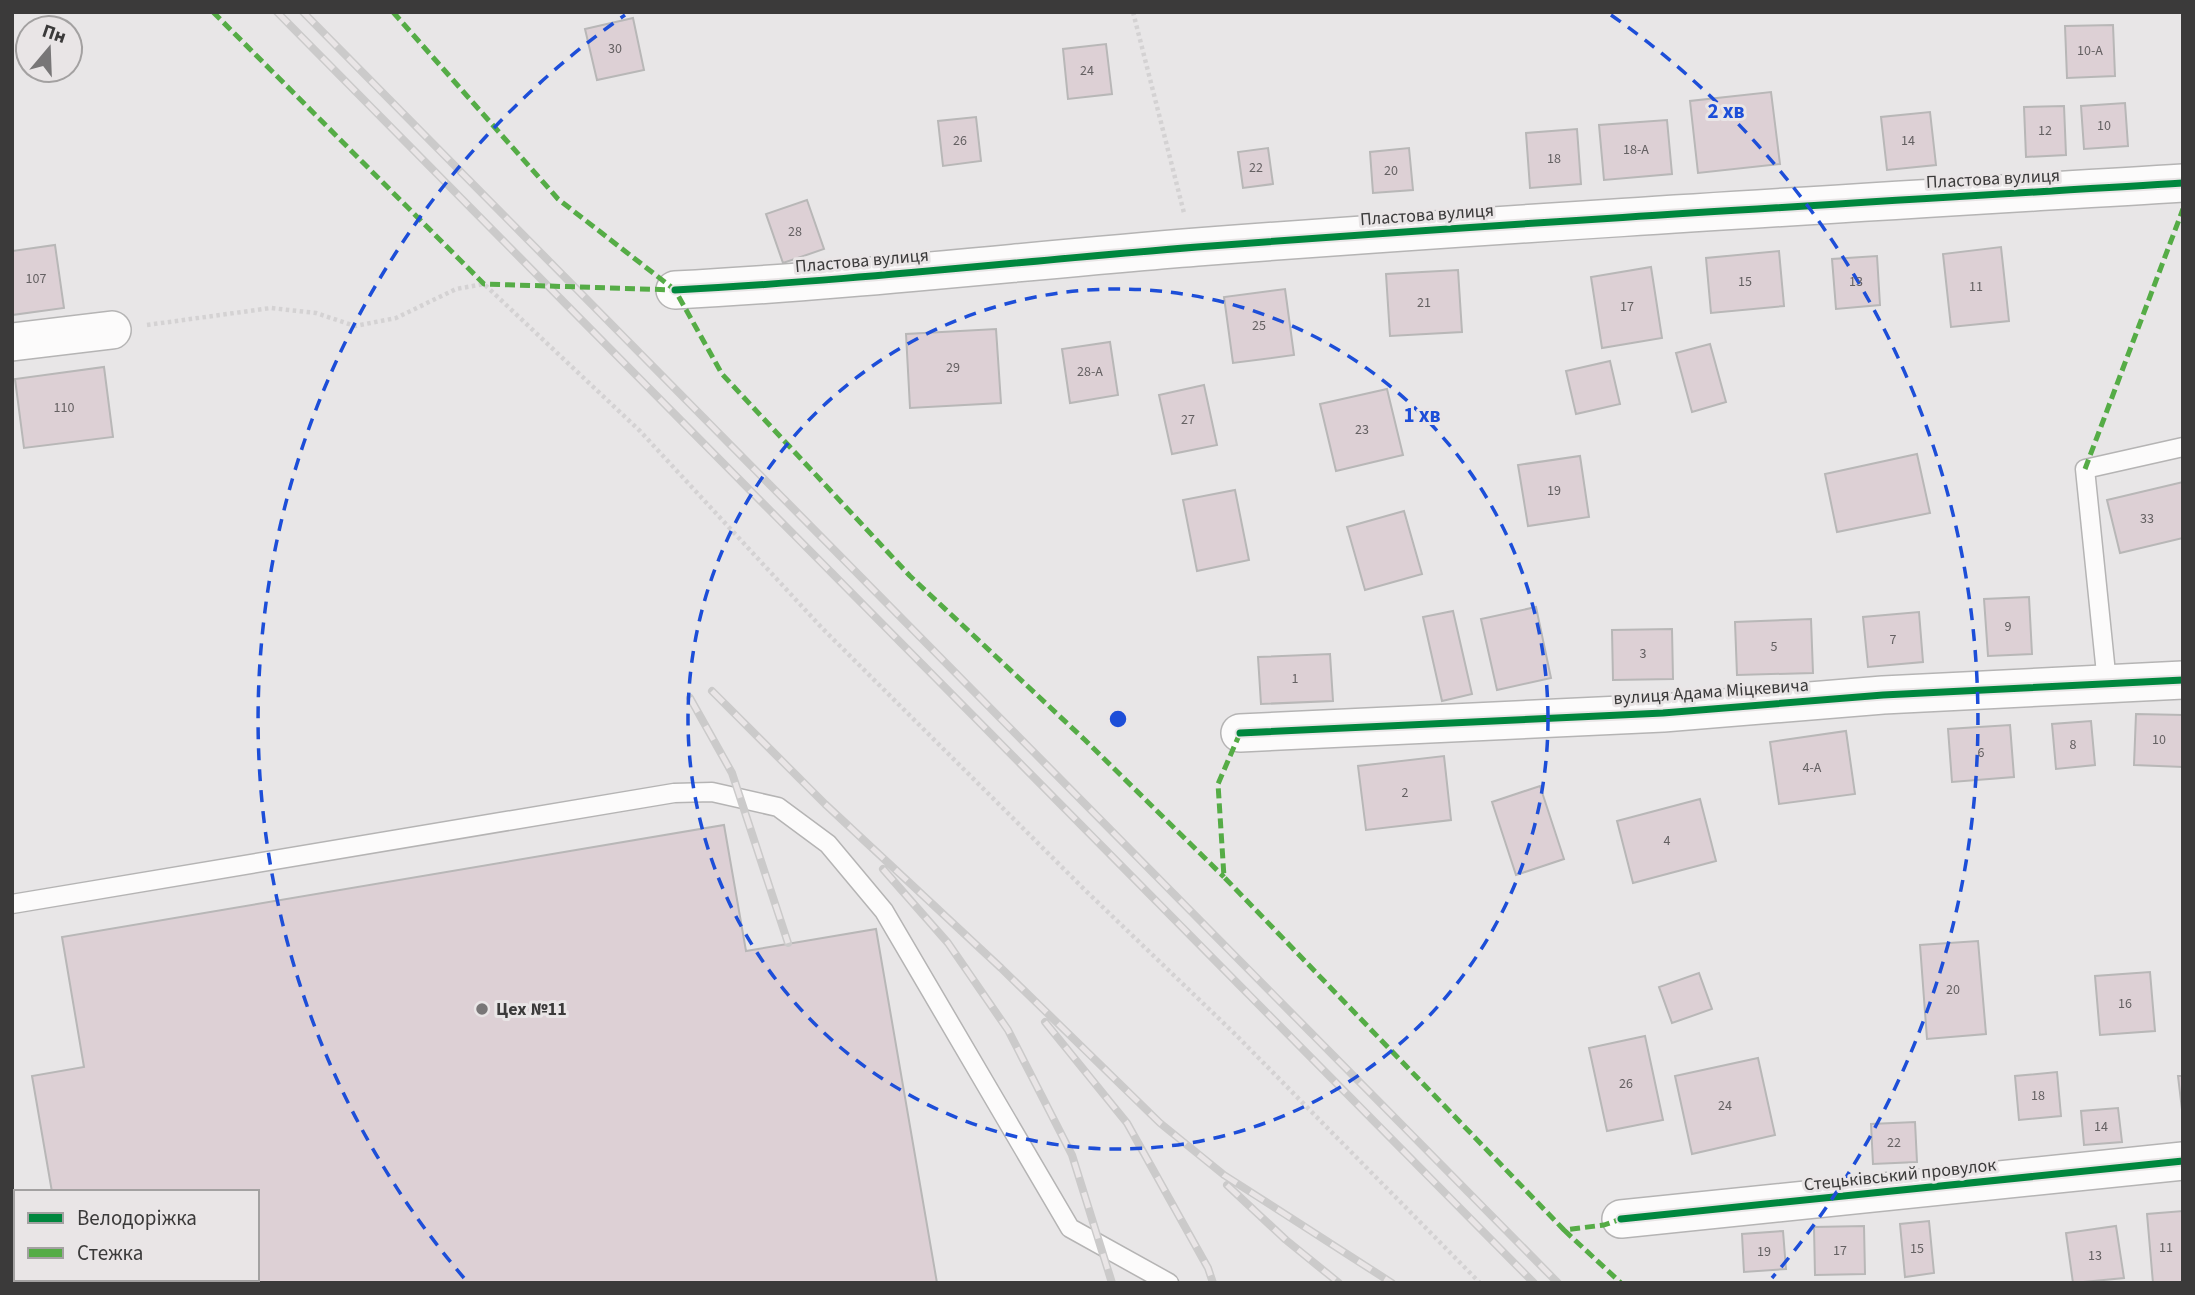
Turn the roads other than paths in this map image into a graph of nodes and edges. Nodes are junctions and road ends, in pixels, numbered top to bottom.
1 (2183, 183) edge
2 (675, 290) dead end
3 (112, 330) road end
4 (12, 342) edge
5 (2183, 447) edge
6 (2183, 680) edge
7 (2107, 683) junction
8 (1240, 733) dead end
9 (12, 904) edge
10 (2183, 1161) edge
11 (1621, 1219) dead end
12 (1169, 1283) edge

1 - 2 street, Пластова вулиця
3 - 4 street
5 - 7 lane
6 - 7 street, вулиця Адама Міцкевича
7 - 8 street, вулиця Адама Міцкевича
9 - 12 lane
10 - 11 street, Стецьківський провулок

